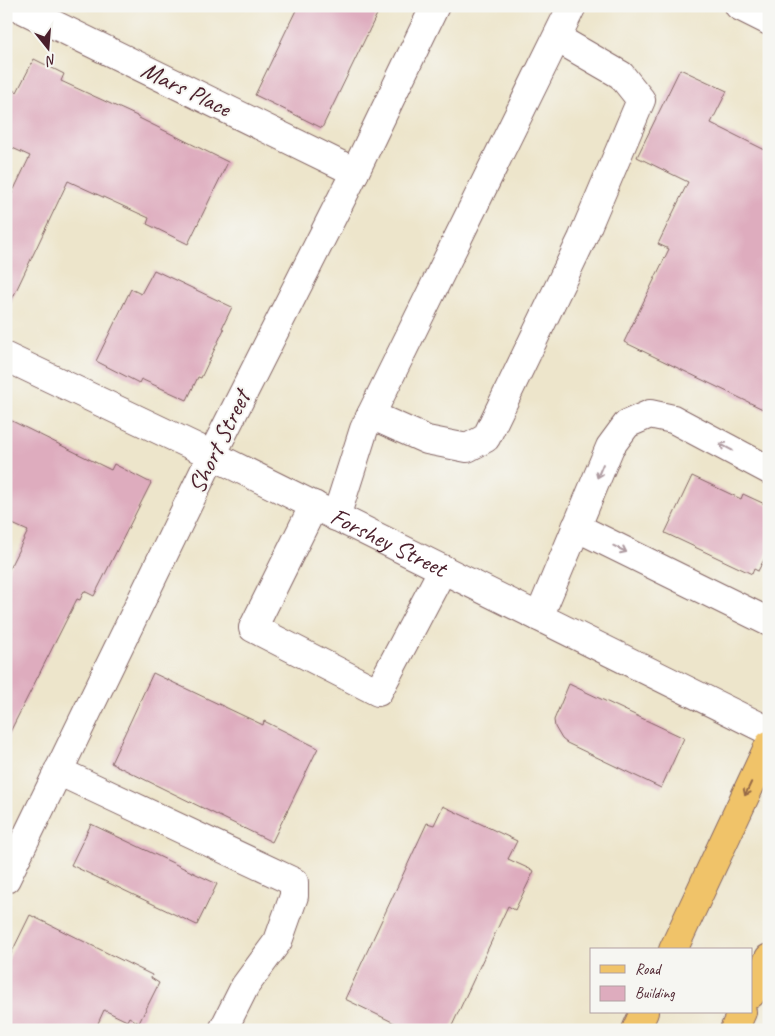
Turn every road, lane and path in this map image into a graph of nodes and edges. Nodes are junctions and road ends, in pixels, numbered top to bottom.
1 (16, 6) edge
2 (435, 6) edge
3 (572, 6) edge
4 (739, 6) edge
5 (769, 21) edge
6 (557, 38) junction
7 (356, 172) junction
8 (6, 357) edge
9 (371, 416) junction
10 (212, 455) junction
11 (769, 470) edge
12 (325, 511) junction
13 (576, 527) junction
14 (443, 569) junction
15 (539, 617) junction
16 (769, 622) edge
17 (769, 731) edge
18 (769, 744) edge
19 (58, 771) junction
20 (6, 879) edge
21 (674, 948) edge
22 (769, 958) edge
23 (752, 992) edge
24 (643, 1014) edge
25 (741, 1014) edge
26 (223, 1030) edge
27 (636, 1030) edge
28 (734, 1030) edge

1 - 7 street, Mars Place
2 - 7 street, Short Street
3 - 6 street
4 - 5 street
6 - 9 street
6 - 9 street
7 - 10 street, Short Street
8 - 10 street, Forshey Street
9 - 12 street
10 - 12 street, Forshey Street
10 - 19 street, Short Street
11 -> 13 street
12 - 14 street, Forshey Street
12 - 14 street
13 - 15 street
13 -> 16 street
14 - 15 street, Forshey Street
15 - 17 street, Forshey Street
18 -> 21 main road
19 - 20 street, Short Street
19 - 26 street
22 - 23 main road
24 - 27 main road
25 - 28 main road

